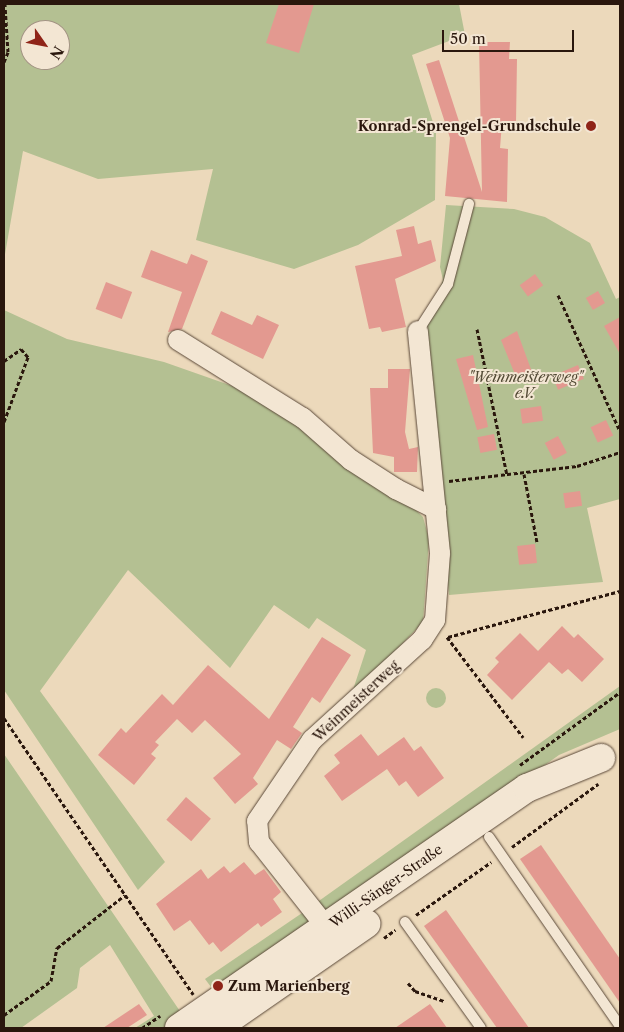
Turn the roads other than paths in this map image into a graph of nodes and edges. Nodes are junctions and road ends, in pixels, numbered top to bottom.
1 (469, 204) dead end
2 (418, 331) joint
3 (178, 340) dead end
4 (436, 509) junction
5 (609, 761) edge
6 (495, 846) junction
7 (406, 922) road end
8 (327, 928) junction
9 (211, 1020) edge
10 (620, 1026) edge
11 (179, 1028) edge
12 (481, 1028) edge

1 - 2 lane, Weinmeisterweg
2 - 4 street, Weinmeisterweg
3 - 4 street
4 - 8 street, Weinmeisterweg
5 - 6 main road, Willi-Sänger-Straße
5 - 8 main road, Willi-Sänger-Straße
6 - 9 main road, Willi-Sänger-Straße
6 - 10 lane
7 - 12 lane
8 - 9 main road, Willi-Sänger-Straße
9 - 11 main road, Willi-Sänger-Straße

